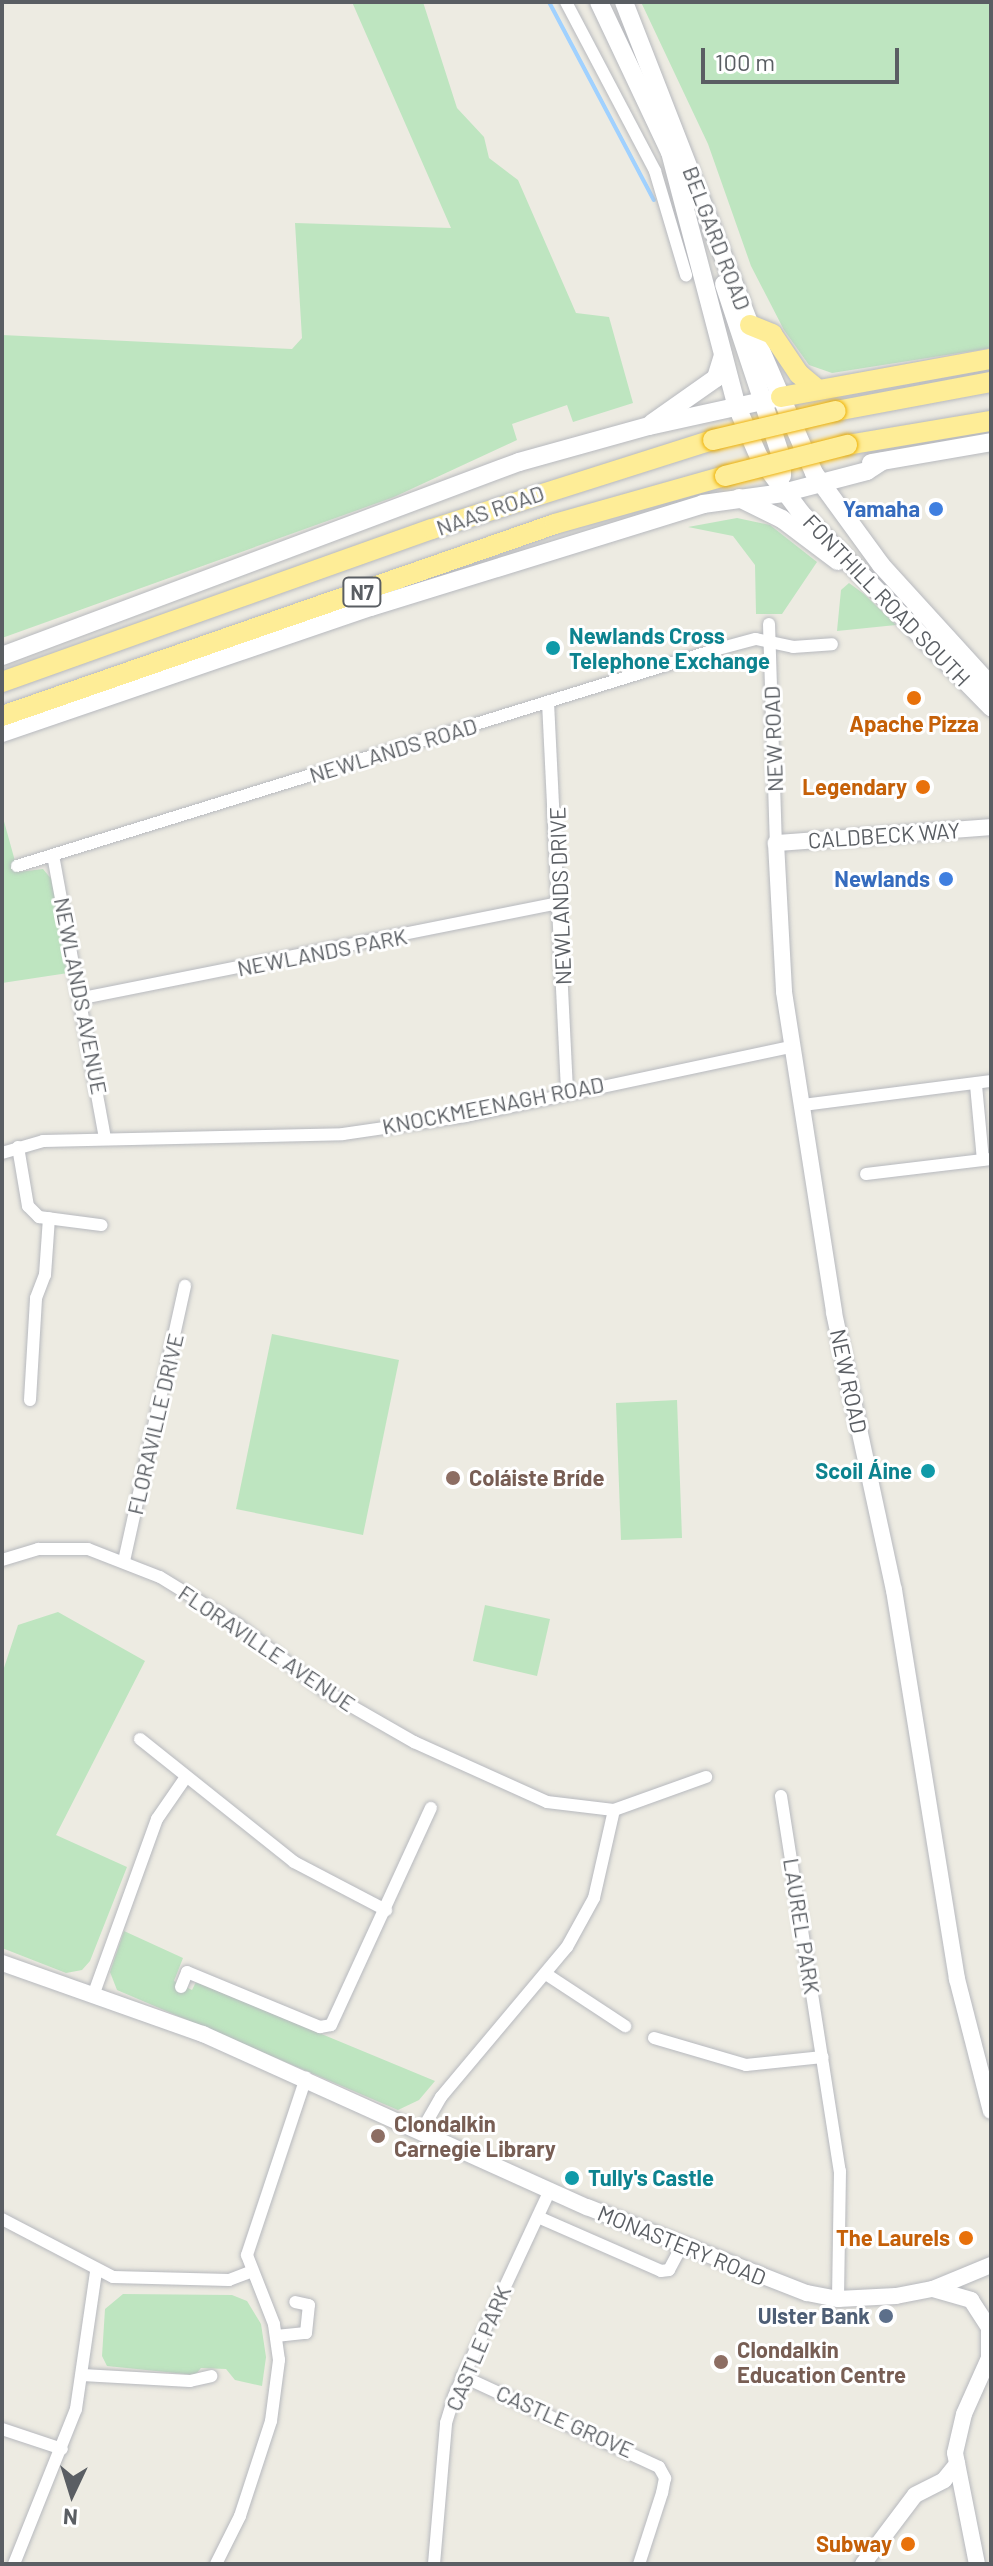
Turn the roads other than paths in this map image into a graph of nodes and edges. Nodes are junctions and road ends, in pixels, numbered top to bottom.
1 (566, 2) edge
2 (599, 2) edge
3 (610, 2) edge
4 (624, 2) edge
5 (618, 35) junction
6 (713, 227) junction
7 (686, 275) dead end
8 (750, 325) junction
9 (723, 345) junction
10 (991, 359) edge
11 (991, 382) edge
12 (817, 389) junction
13 (772, 399) junction
14 (737, 407) junction
15 (991, 421) edge
16 (649, 426) junction
17 (991, 442) edge
18 (881, 462) junction
19 (852, 475) junction
20 (817, 479) junction
21 (777, 482) junction
22 (736, 497) junction
23 (843, 517) junction
24 (870, 583) junction
25 (769, 624) dead end
26 (768, 642) junction
27 (832, 644) dead end
28 (2, 656) edge
29 (2, 682) edge
30 (991, 686) edge
31 (548, 702) junction
32 (991, 707) edge
33 (2, 716) edge
34 (2, 733) edge
35 (991, 827) edge
36 (776, 843) junction
37 (53, 855) junction
38 (17, 866) dead end
39 (560, 903) junction
40 (83, 998) junction
41 (791, 1047) junction
42 (991, 1081) edge
43 (976, 1085) junction
44 (567, 1091) junction
45 (803, 1105) junction
46 (105, 1138) junction
47 (18, 1147) junction
48 (2, 1153) edge
49 (987, 1159) edge
50 (866, 1174) dead end
51 (49, 1218) junction
52 (101, 1225) dead end
53 (185, 1286) dead end
54 (30, 1400) dead end
55 (2, 1560) edge
56 (124, 1561) junction
57 (140, 1739) dead end
58 (186, 1777) junction
59 (706, 1777) dead end
60 (781, 1796) dead end
61 (431, 1808) dead end
62 (614, 1810) junction
63 (386, 1910) junction
64 (2, 1963) edge
65 (546, 1974) junction
66 (181, 1987) dead end
67 (94, 1993) junction
68 (625, 2026) dead end
69 (654, 2038) dead end
70 (823, 2057) junction
71 (306, 2078) junction
72 (991, 2111) edge
73 (422, 2130) junction
74 (550, 2190) junction
75 (538, 2217) junction
76 (2, 2219) edge
77 (682, 2246) junction
78 (991, 2265) edge
79 (252, 2271) junction
80 (96, 2272) junction
81 (974, 2274) junction
82 (933, 2289) junction
83 (838, 2299) junction
84 (971, 2300) junction
85 (295, 2302) dead end
86 (276, 2336) junction
87 (82, 2375) junction
88 (211, 2376) dead end
89 (462, 2376) junction
90 (2, 2429) edge
91 (62, 2449) junction
92 (957, 2464) junction
93 (932, 2488) junction
94 (965, 2506) junction
95 (14, 2564) edge
96 (216, 2564) edge
97 (434, 2564) edge
98 (639, 2564) edge
99 (863, 2564) edge
100 (977, 2564) edge

1 - 7 street, BELGARD ROAD
2 - 5 main road, BELGARD ROAD
3 - 5 main road, BELGARD ROAD
4 - 6 main road, BELGARD ROAD
5 - 9 main road, BELGARD ROAD
6 - 8 main road, BELGARD ROAD
6 - 13 main road
8 - 12 highway
8 - 13 main road, BELGARD ROAD
9 - 14 main road, BELGARD ROAD
9 - 16 main road
10 - 12 highway
11 - 29 highway, NAAS ROAD / N7, bridge
12 - 13 highway
13 - 14 main road
13 - 20 main road, BELGARD ROAD
13 - 21 main road
14 - 16 main road
14 - 21 main road, BELGARD ROAD
15 - 33 highway, NAAS ROAD / N7, bridge
16 - 28 main road
17 - 18 main road
18 - 19 main road
18 - 20 main road
19 - 20 main road
19 - 23 main road
20 - 21 main road
20 - 23 main road, FONTHILL ROAD SOUTH
21 - 22 main road
21 - 24 main road, FONTHILL ROAD SOUTH
22 - 24 main road
22 - 34 main road
23 - 30 main road, FONTHILL ROAD SOUTH
24 - 32 main road, FONTHILL ROAD SOUTH
25 - 26 street, NEW ROAD
26 - 27 street, NEWLANDS ROAD
26 - 31 street, NEWLANDS ROAD
26 - 36 street, NEW ROAD
31 - 37 street, NEWLANDS ROAD
31 - 39 street, NEWLANDS DRIVE
35 - 36 street, CALDBECK WAY
36 - 41 street, NEW ROAD
37 - 38 street, NEWLANDS ROAD
37 - 40 street, NEWLANDS AVENUE
39 - 40 street, NEWLANDS PARK
39 - 44 street, NEWLANDS DRIVE
40 - 46 street, NEWLANDS AVENUE
41 - 44 street, KNOCKMEENAGH ROAD
41 - 45 street, NEW ROAD
42 - 43 street
43 - 45 street
43 - 49 street
44 - 46 street, KNOCKMEENAGH ROAD
45 - 72 street, NEW ROAD
46 - 47 street, KNOCKMEENAGH ROAD
47 - 48 street, KNOCKMEENAGH ROAD
47 - 51 street
49 - 50 street
51 - 52 street
51 - 54 street
53 - 56 street, FLORAVILLE DRIVE
55 - 56 street, FLORAVILLE AVENUE
56 - 62 street, FLORAVILLE AVENUE
57 - 58 street
58 - 63 street
58 - 67 street
59 - 62 street, FLORAVILLE AVENUE
60 - 70 street, LAUREL PARK
61 - 63 street
62 - 65 street
63 - 66 street
64 - 67 street, MONASTERY ROAD
65 - 68 street
65 - 73 street
67 - 71 street, MONASTERY ROAD
69 - 70 street
70 - 83 street, LAUREL PARK
71 - 73 street, MONASTERY ROAD
71 - 79 street
73 - 74 street, MONASTERY ROAD
74 - 75 street, CASTLE PARK
74 - 77 street, MONASTERY ROAD
75 - 77 street
75 - 89 street, CASTLE PARK
76 - 80 street
77 - 83 street, MONASTERY ROAD
78 - 81 street, MONASTERY ROAD
79 - 80 street
79 - 86 street
80 - 87 street
81 - 82 street, MONASTERY ROAD
81 - 84 street
82 - 83 street, MONASTERY ROAD
82 - 84 street
84 - 92 street
85 - 86 street
86 - 96 street
87 - 88 street
87 - 91 street
89 - 97 street, CASTLE PARK
89 - 98 street, CASTLE GROVE
90 - 91 street
91 - 95 street
92 - 93 street
92 - 94 street
93 - 94 street
93 - 99 street
94 - 100 street

